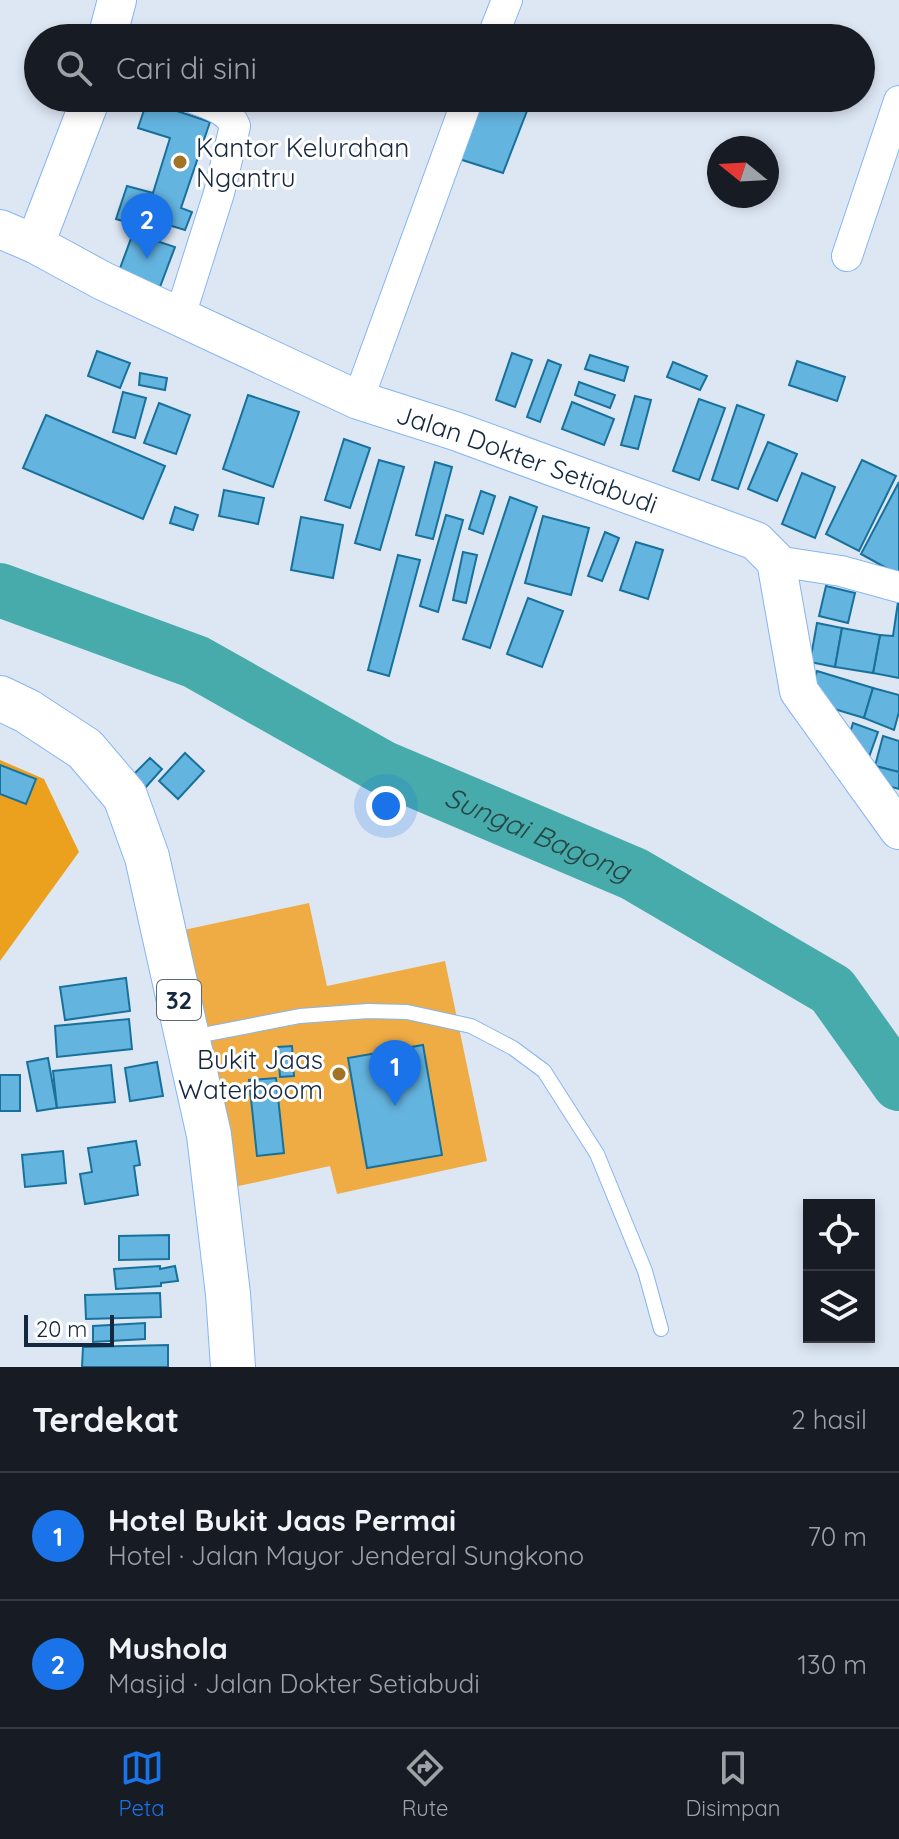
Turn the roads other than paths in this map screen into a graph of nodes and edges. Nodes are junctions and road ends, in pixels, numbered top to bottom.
1 (117, 0) edge
2 (507, 0) edge
3 (111, 24) edge
4 (498, 24) edge
5 (899, 101) edge
6 (86, 112) edge
7 (224, 112) edge
8 (462, 112) edge
9 (0, 229) edge
10 (35, 244) junction
11 (847, 256) dead end
12 (180, 316) junction
13 (358, 400) junction
14 (776, 561) junction
15 (899, 587) edge
16 (0, 698) edge
17 (899, 830) edge
18 (187, 1037) junction
19 (661, 1329) dead end
20 (233, 1367) edge

1 - 3 street
2 - 4 street
5 - 11 street
6 - 10 street
7 - 12 street
8 - 13 street
9 - 10 street, Jalan Dokter Setiabudi
10 - 12 street, Jalan Dokter Setiabudi
12 - 13 street, Jalan Dokter Setiabudi
13 - 14 street, Jalan Dokter Setiabudi
14 - 15 street
14 - 17 street
16 - 18 highway, 32
18 - 19 lane
18 - 20 highway, 32

